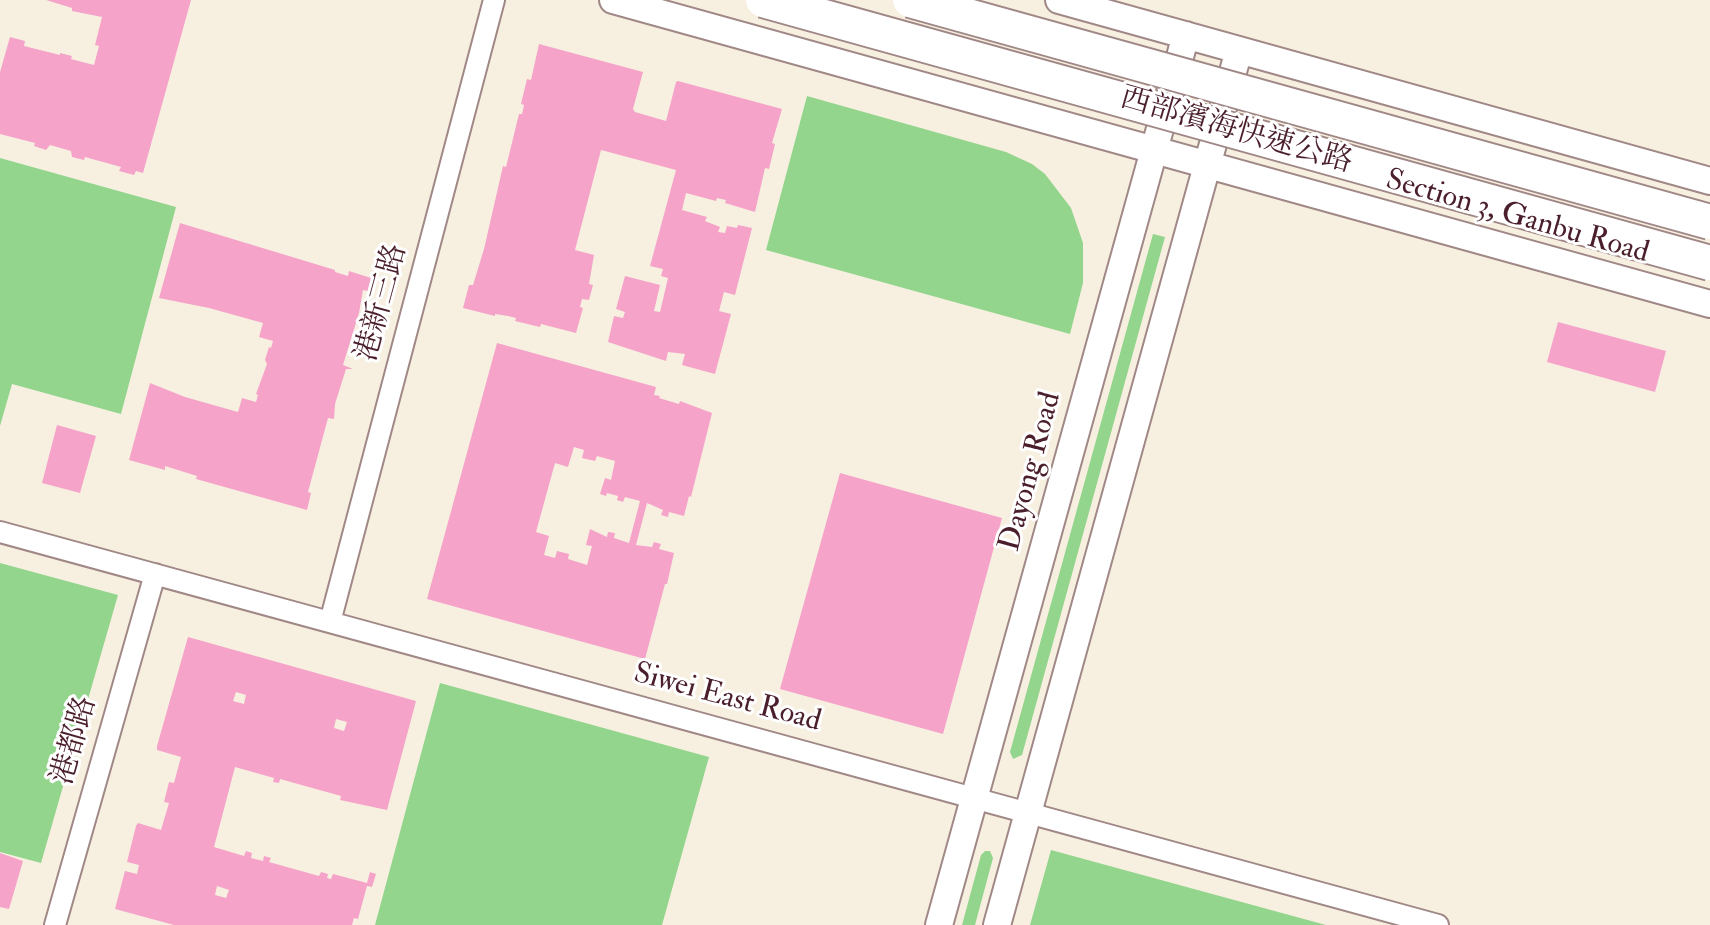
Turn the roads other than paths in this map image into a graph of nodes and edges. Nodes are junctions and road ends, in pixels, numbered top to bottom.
1 (494, 0) edge
2 (613, 0) edge
3 (763, 0) edge
4 (910, 0) edge
5 (1059, 0) edge
6 (1186, 35) junction
7 (1239, 50) junction
8 (1154, 150) junction
9 (1208, 165) junction
10 (1710, 181) edge
11 (1710, 222) edge
12 (1710, 263) edge
13 (1710, 304) edge
14 (0, 532) edge
15 (155, 574) junction
16 (330, 622) junction
17 (975, 798) junction
18 (1028, 813) junction
19 (55, 925) edge
20 (939, 925) edge
21 (997, 925) edge
22 (1438, 925) edge

1 - 16 street, 港新三路
2 - 8 street, Section 3, Ganbu Road
3 - 12 highway, 西部濱海快速公路, bridge
4 - 11 highway, 西部濱海快速公路, bridge
5 - 6 street
6 - 7 street
6 - 8 street, Dayong Road
7 - 9 street
7 - 10 street
8 - 9 street, Section 3, Ganbu Road
8 - 17 street, Dayong Road
9 - 13 street, Section 3, Ganbu Road
9 - 18 street
14 - 15 street, Siwei East Road
15 - 16 street, Siwei East Road
15 - 19 street, 港都路
16 - 17 street, Siwei East Road
17 - 18 street, Siwei East Road
17 - 20 street, Dayong Road
18 - 21 street
18 - 22 street, Siwei East Road

